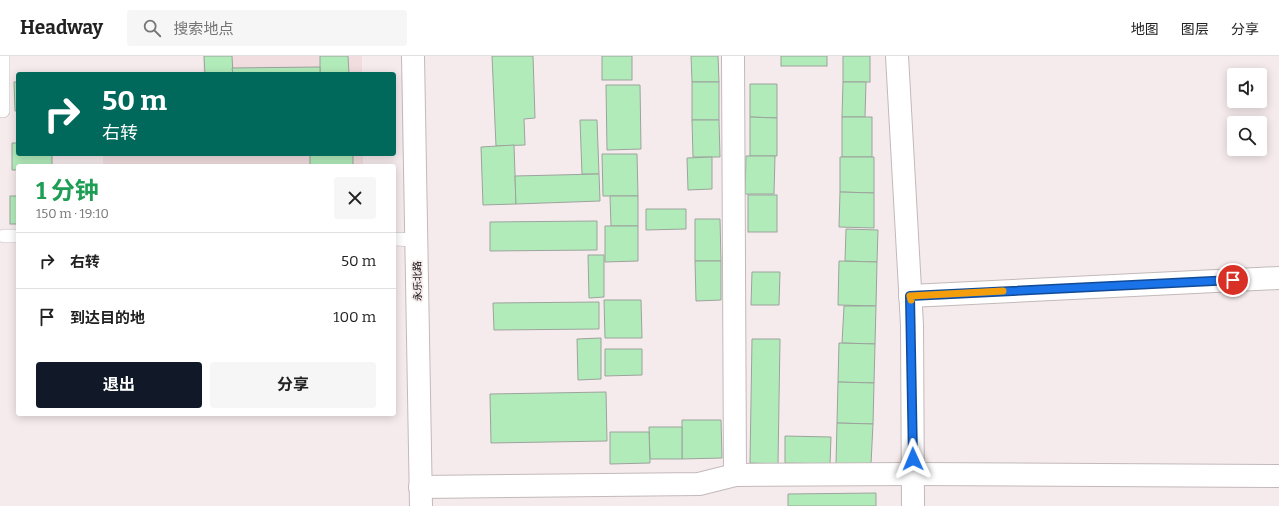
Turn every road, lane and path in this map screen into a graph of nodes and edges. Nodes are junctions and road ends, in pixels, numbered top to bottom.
1 (3, 56) edge
2 (413, 56) edge
3 (732, 56) edge
4 (897, 56) edge
5 (3, 111) dead end
6 (4, 236) dead end
7 (16, 236) edge
8 (396, 239) edge
9 (416, 240) junction
10 (1279, 278) edge
11 (910, 296) junction
12 (913, 474) junction
13 (735, 475) junction
14 (1279, 476) edge
15 (421, 496) edge
16 (913, 506) edge

1 - 5 lane
2 - 9 street, 永乐北路
3 - 13 street
4 - 11 street
6 - 7 lane
8 - 9 lane
9 - 15 street, 永乐北路
10 - 11 street
11 - 12 street
12 - 13 street
12 - 14 street
12 - 16 street
13 - 15 street

